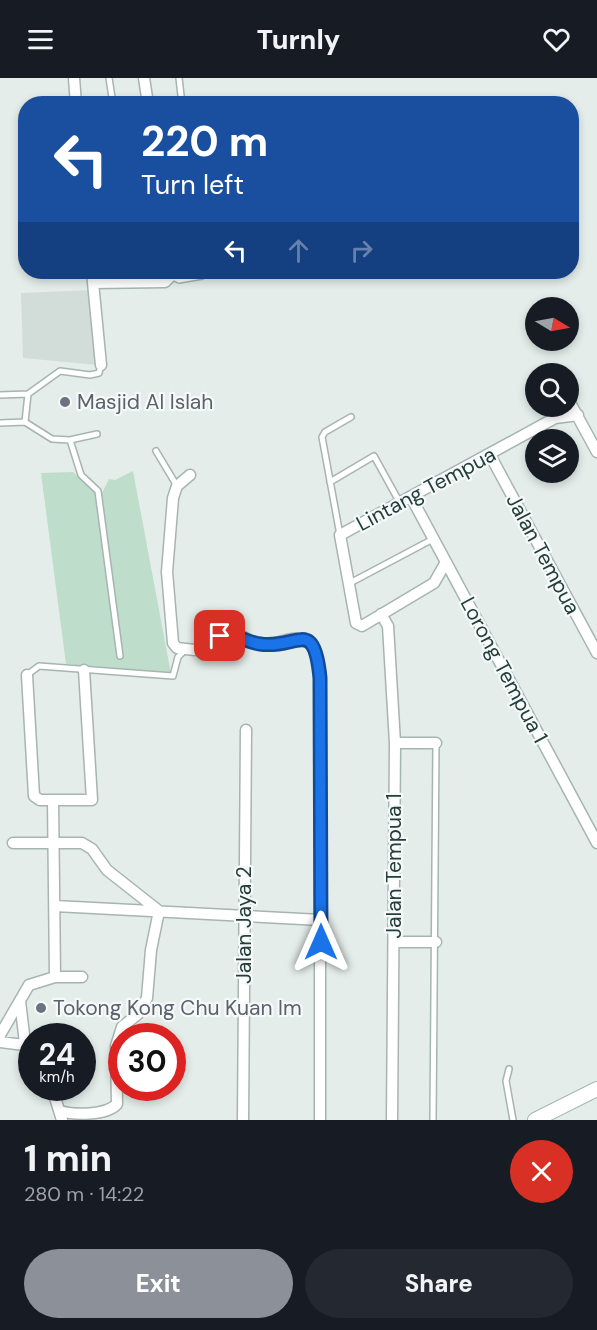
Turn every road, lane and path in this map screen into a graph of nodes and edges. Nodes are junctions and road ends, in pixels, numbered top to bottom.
1 (74, 78) edge
2 (109, 78) edge
3 (144, 78) edge
4 (179, 78) edge
5 (75, 96) edge
6 (112, 96) edge
7 (147, 96) edge
8 (181, 96) edge
9 (93, 279) edge
10 (122, 279) edge
11 (148, 279) edge
12 (167, 279) edge
13 (93, 283) junction
14 (101, 365) joint
15 (28, 394) junction
16 (0, 395) edge
17 (351, 417) dead end
18 (566, 417) edge
19 (579, 417) edge
20 (25, 422) junction
21 (0, 423) edge
22 (97, 434) dead end
23 (70, 440) junction
24 (156, 451) dead end
25 (597, 452) edge
26 (490, 455) junction
27 (190, 475) dead end
28 (330, 482) junction
29 (177, 486) junction
30 (411, 497) junction
31 (400, 503) junction
32 (340, 535) junction
33 (433, 539) junction
34 (446, 562) junction
35 (349, 584) junction
36 (381, 614) junction
37 (185, 650) junction
38 (597, 653) edge
39 (120, 656) dead end
40 (84, 670) junction
41 (27, 675) joint
42 (246, 730) dead end
43 (395, 743) junction
44 (436, 743) joint
45 (53, 800) junction
46 (13, 843) dead end
47 (55, 843) junction
48 (597, 843) edge
49 (55, 906) junction
50 (159, 911) junction
51 (244, 916) junction
52 (321, 920) junction
53 (394, 942) junction
54 (435, 942) junction
55 (55, 977) junction
56 (82, 977) dead end
57 (20, 1001) junction
58 (24, 1023) edge
59 (0, 1035) edge
60 (0, 1042) edge
61 (18, 1044) edge
62 (509, 1069) dead end
63 (597, 1089) edge
64 (61, 1115) edge
65 (243, 1120) edge
66 (320, 1120) edge
67 (392, 1120) edge
68 (434, 1120) edge
69 (513, 1120) edge
70 (535, 1120) edge

1 - 5 street
2 - 6 lane
3 - 7 street
4 - 8 lane
9 - 13 street
10 - 13 street
11 - 12 street
13 - 14 street
14 - 15 lane
15 - 16 lane
15 - 20 lane
17 - 28 lane
18 - 26 street, Lintang Tempua
19 - 25 street
20 - 21 lane
20 - 23 lane
22 - 23 lane
23 - 39 lane
24 - 29 lane
26 - 30 street, Lintang Tempua
26 - 38 street, Jalan Tempua
27 - 29 street
28 - 31 lane
28 - 32 lane
29 - 37 street
30 - 31 street, Lintang Tempua
30 - 33 street, Lorong Tempua 1
31 - 32 street, Lintang Tempua
32 - 35 street
33 - 34 street, Lorong Tempua 1
33 - 35 lane
34 - 36 street
34 - 48 street, Lorong Tempua 1
35 - 36 street
36 - 43 street, Jalan Tempua 1
37 - 40 lane
37 - 52 street
40 - 41 lane
40 - 45 street
41 - 45 street
42 - 51 street, Jalan Jaya 2
43 - 44 street
43 - 53 street, Jalan Tempua 1
44 - 54 lane
45 - 47 street
46 - 47 street
47 - 49 street
47 - 50 street
49 - 50 street
49 - 55 street
50 - 51 street
50 - 64 street
51 - 52 street
51 - 65 street, Jalan Jaya 2
52 - 66 street
53 - 54 street
53 - 67 street, Jalan Tempua 1
54 - 68 lane
55 - 56 street
55 - 57 street
57 - 58 street
57 - 59 street
60 - 61 street
62 - 69 lane
63 - 70 street

